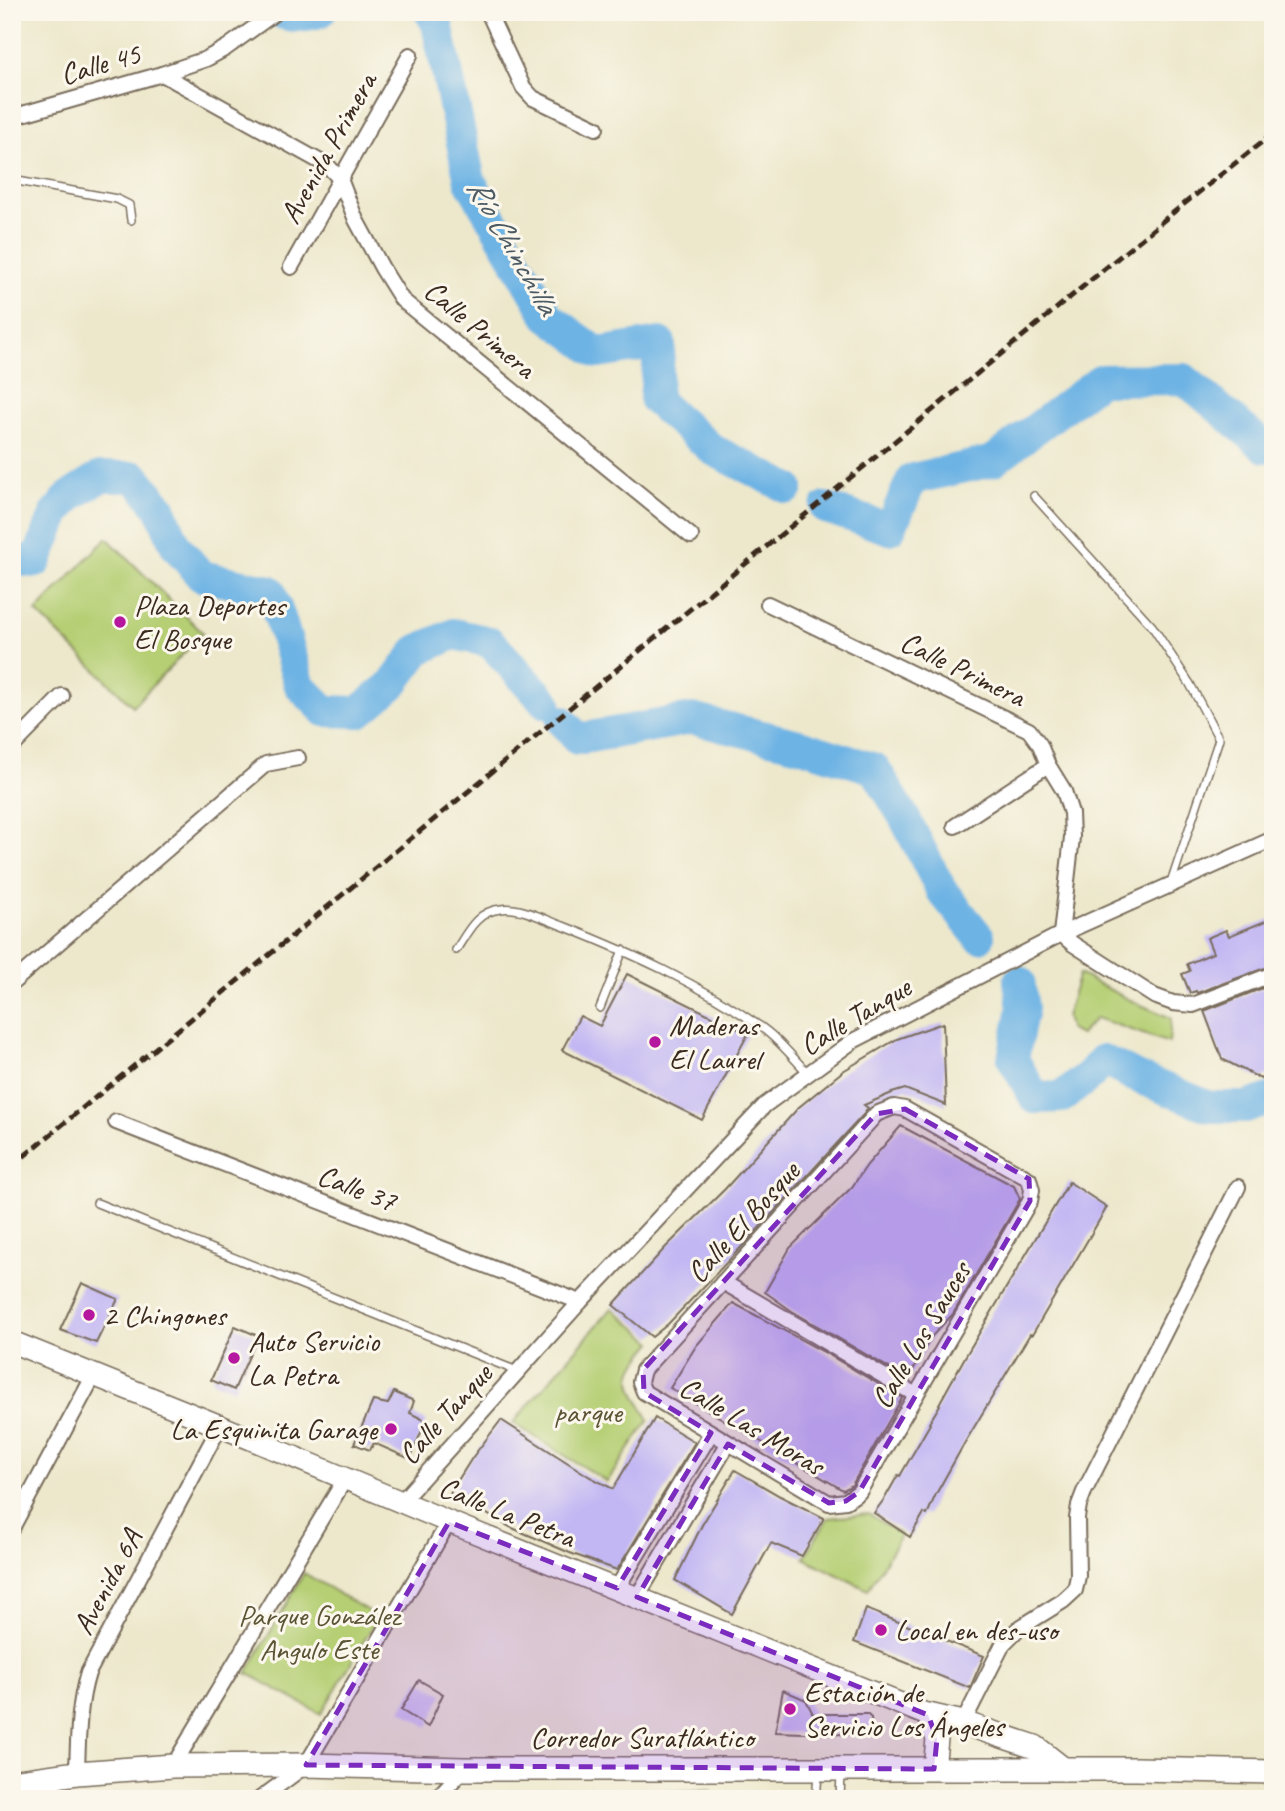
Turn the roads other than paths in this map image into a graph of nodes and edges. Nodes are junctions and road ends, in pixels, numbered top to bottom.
1 (276, 12) edge
2 (488, 12) edge
3 (410, 55) dead end
4 (162, 74) junction
5 (12, 117) edge
6 (596, 128) dead end
7 (340, 179) junction
8 (12, 180) edge
9 (131, 220) dead end
10 (291, 267) dead end
11 (1034, 496) dead end
12 (691, 536) dead end
13 (768, 604) dead end
14 (62, 696) dead end
15 (12, 747) edge
16 (298, 758) dead end
17 (1048, 765) junction
18 (955, 826) dead end
19 (1273, 839) edge
20 (1171, 884) junction
21 (1062, 934) junction
22 (456, 950) dead end
23 (623, 950) junction
24 (1273, 974) edge
25 (12, 983) edge
26 (600, 1008) dead end
27 (809, 1073) junction
28 (894, 1107) joint
29 (116, 1122) dead end
30 (1238, 1187) dead end
31 (97, 1203) dead end
32 (723, 1282) junction
33 (580, 1302) junction
34 (12, 1342) edge
35 (518, 1372) junction
36 (94, 1375) junction
37 (640, 1382) joint
38 (916, 1395) junction
39 (220, 1426) junction
40 (711, 1433) junction
41 (728, 1444) junction
42 (345, 1479) junction
43 (846, 1501) joint
44 (401, 1502) junction
45 (449, 1522) junction
46 (12, 1528) edge
47 (627, 1592) junction
48 (928, 1715) junction
49 (963, 1723) junction
50 (306, 1765) junction
51 (173, 1766) junction
52 (464, 1769) junction
53 (934, 1769) junction
54 (1063, 1769) junction
55 (829, 1770) junction
56 (1273, 1772) edge
57 (77, 1773) junction
58 (12, 1782) edge
59 (260, 1799) edge
60 (436, 1799) edge
61 (816, 1799) edge
62 (840, 1799) edge

1 - 4 street, Calle 45
2 - 6 street
3 - 7 street, Avenida Primera
4 - 5 street, Calle 45
4 - 7 street, Calle Primera
7 - 10 street, Avenida Primera
7 - 12 street, Calle Primera
8 - 9 lane
11 - 20 lane
13 - 17 street, Calle Primera
14 - 15 street
16 - 25 street
17 - 18 street
17 - 21 street, Calle Primera
19 - 20 street, Calle Tanque
20 - 21 street, Calle Tanque
21 - 24 street
21 - 27 street, Calle Tanque
22 - 23 lane
23 - 26 lane
23 - 27 lane
27 - 33 street, Calle Tanque
28 - 32 street, Calle El Bosque
28 - 38 street, Calle Los Sauces
29 - 33 street, Calle 37
30 - 49 street
31 - 35 lane
32 - 37 street, Calle El Bosque
32 - 38 street
33 - 35 street, Calle Tanque
34 - 36 street, Calle La Petra
35 - 44 street, Calle Tanque
36 - 39 street, Calle La Petra
36 - 46 street
37 - 40 street, Calle Las Moras
38 - 43 street, Calle Los Sauces
39 - 42 street, Calle La Petra
39 - 57 street, Avenida 6A
40 - 41 street, Calle Las Moras
40 - 47 street
41 - 43 street, Calle Las Moras
41 - 47 street
42 - 44 street, Calle La Petra
42 - 51 street
44 - 45 street, Calle La Petra
45 - 47 street, Calle La Petra
45 - 50 street
47 - 48 street, Calle La Petra
48 - 49 main road
48 - 53 street
49 - 54 main road
50 - 51 main road, Corredor Suratlántico
50 - 52 main road, Corredor Suratlántico
50 - 59 street
51 - 57 main road, Corredor Suratlántico
52 - 55 main road, Corredor Suratlántico
52 - 60 street
53 - 54 main road, Corredor Suratlántico
53 - 55 main road, Corredor Suratlántico
54 - 56 main road, Corredor Suratlántico
55 - 61 lane
55 - 62 lane
57 - 58 main road, Corredor Suratlántico

